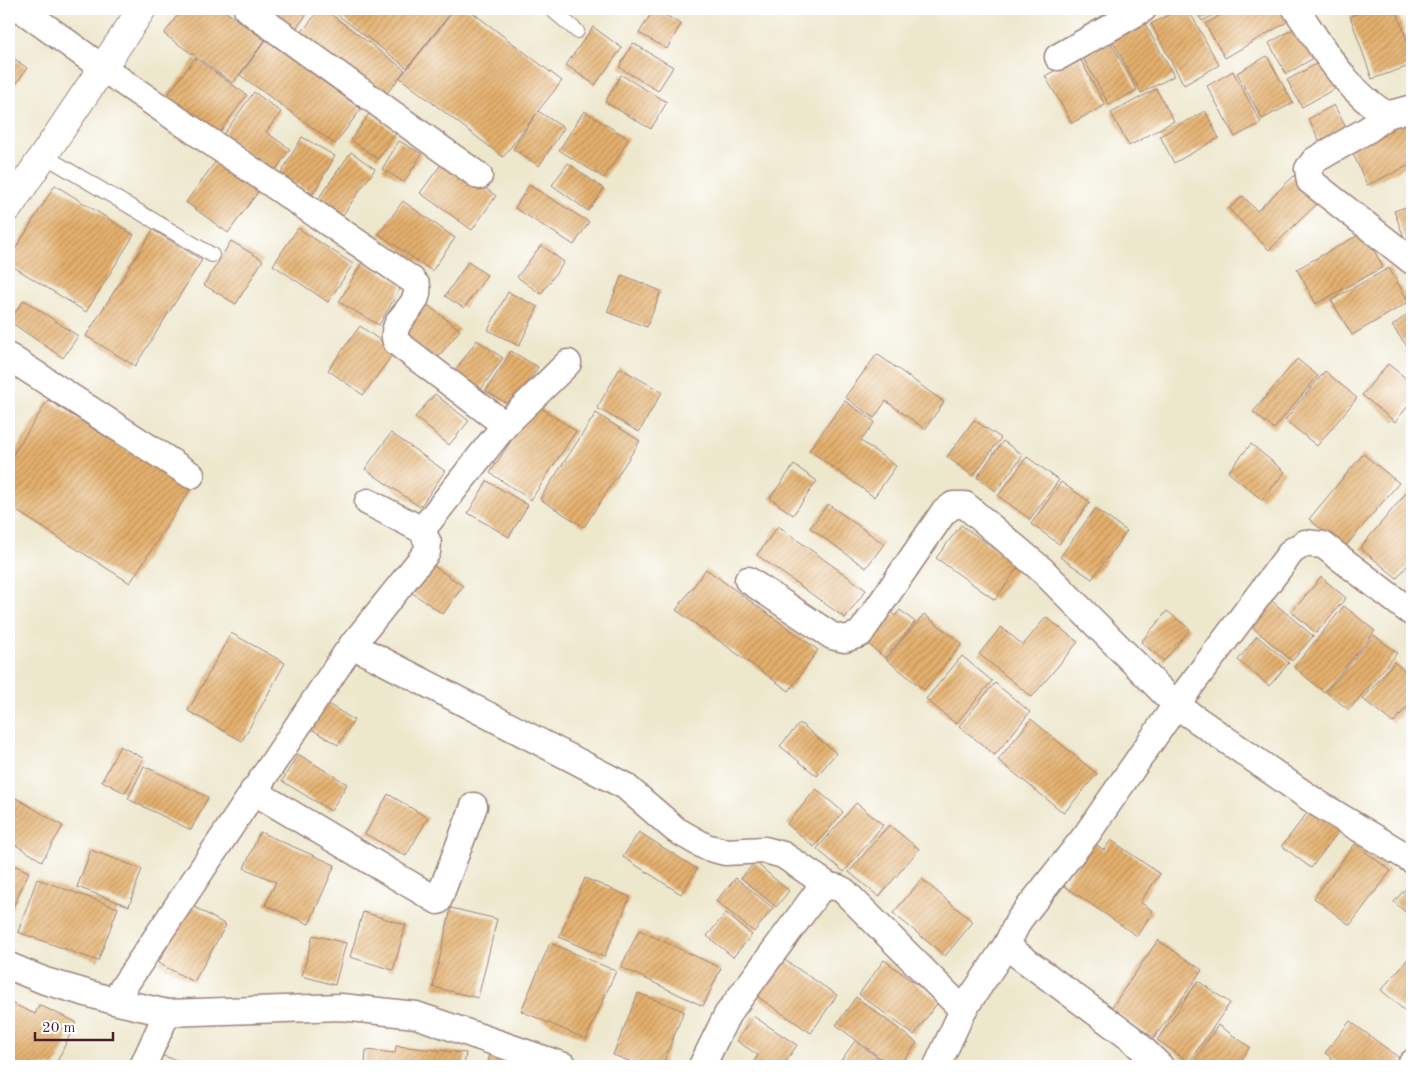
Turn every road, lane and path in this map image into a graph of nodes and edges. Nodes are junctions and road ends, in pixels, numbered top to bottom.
1 (21, 9) edge
2 (142, 9) edge
3 (247, 9) edge
4 (551, 9) edge
5 (1143, 9) edge
6 (1296, 9) edge
7 (577, 31) dead end
8 (1058, 57) dead end
9 (101, 67) junction
10 (1412, 108) edge
11 (1387, 115) junction
12 (44, 155) junction
13 (479, 176) dead end
14 (9, 207) edge
15 (212, 255) dead end
16 (1412, 262) edge
17 (9, 356) edge
18 (568, 363) dead end
19 (505, 425) junction
20 (191, 475) dead end
21 (368, 502) dead end
22 (422, 530) junction
23 (748, 580) dead end
24 (1412, 613) edge
25 (352, 646) junction
26 (1176, 705) junction
27 (253, 791) junction
28 (474, 806) dead end
29 (1412, 860) edge
30 (829, 886) junction
31 (1006, 946) junction
32 (9, 966) edge
33 (114, 1001) junction
34 (963, 1010) junction
35 (167, 1013) junction
36 (1412, 1063) edge
37 (558, 1065) edge
38 (143, 1066) edge
39 (702, 1066) edge
40 (937, 1066) edge
41 (1160, 1066) edge
42 (1410, 1066) edge

1 - 9 street
2 - 9 street
3 - 13 street
4 - 7 lane
5 - 8 street
6 - 11 street
9 - 12 street
9 - 19 street
10 - 11 street
11 - 16 street
12 - 14 street
12 - 15 lane
17 - 20 street
18 - 19 street
19 - 22 street
21 - 22 street
22 - 25 street
23 - 26 street
24 - 26 street
25 - 27 street
25 - 30 street
26 - 29 street
26 - 31 street
27 - 28 street
27 - 33 street
30 - 34 street
30 - 39 street
31 - 34 street
31 - 41 street
32 - 33 street
33 - 35 street
34 - 40 street
35 - 37 street
35 - 38 street
36 - 42 street

